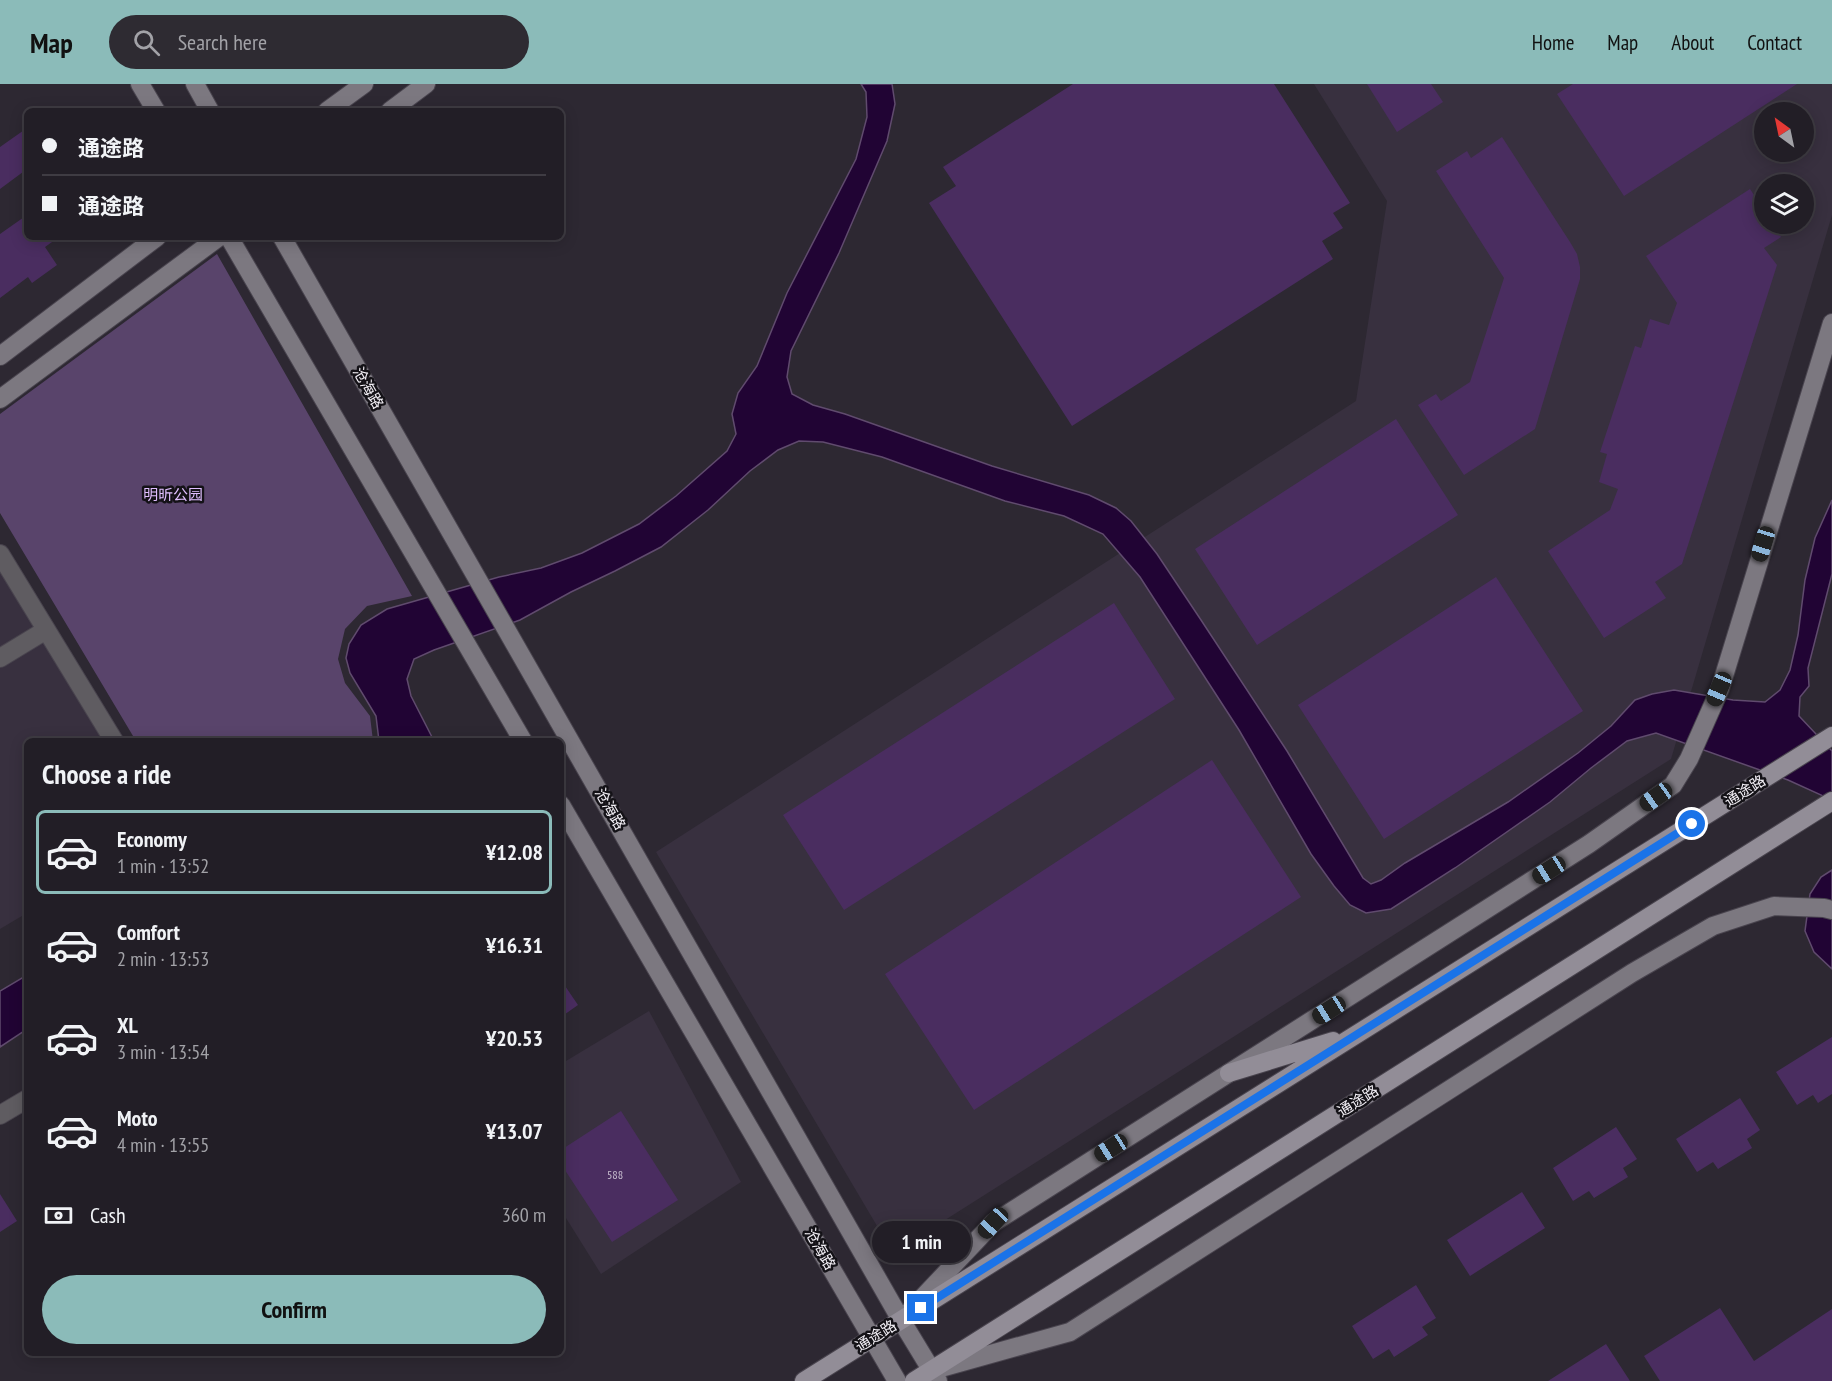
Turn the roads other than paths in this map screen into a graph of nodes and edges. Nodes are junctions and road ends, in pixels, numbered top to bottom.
1 (140, 84) edge
2 (195, 84) edge
3 (364, 84) edge
4 (426, 84) edge
5 (154, 108) edge
6 (208, 108) edge
7 (331, 108) edge
8 (394, 108) edge
9 (153, 240) edge
10 (215, 240) edge
11 (231, 240) edge
12 (284, 240) edge
13 (1832, 323) edge
14 (0, 356) edge
15 (0, 399) edge
16 (0, 554) edge
17 (46, 630) junction
18 (0, 658) edge
19 (1832, 736) edge
20 (112, 738) edge
21 (521, 738) edge
22 (1827, 804) edge
23 (564, 811) edge
24 (1832, 910) edge
25 (1358, 1034) junction
26 (1229, 1073) junction
27 (24, 1101) edge
28 (0, 1115) edge
29 (902, 1320) junction
30 (872, 1338) junction
31 (935, 1376) edge
32 (804, 1381) edge
33 (897, 1381) edge
34 (914, 1381) edge

1 - 5 main road
2 - 6 main road
3 - 7 main road
4 - 8 main road
9 - 14 main road
10 - 15 main road
11 - 21 main road
12 - 29 main road, 沧海路
13 - 26 main road
16 - 17 street
17 - 18 street
17 - 20 street
19 - 25 main road, 通途路
22 - 31 main road, 通途路
23 - 30 main road, 沧海路
24 - 31 main road
25 - 26 main road
25 - 29 main road, 通途路
26 - 29 main road
27 - 28 street
29 - 30 main road, 通途路
29 - 31 main road, 沧海路
30 - 32 main road, 通途路
30 - 33 main road, 沧海路
31 - 34 main road, 通途路

